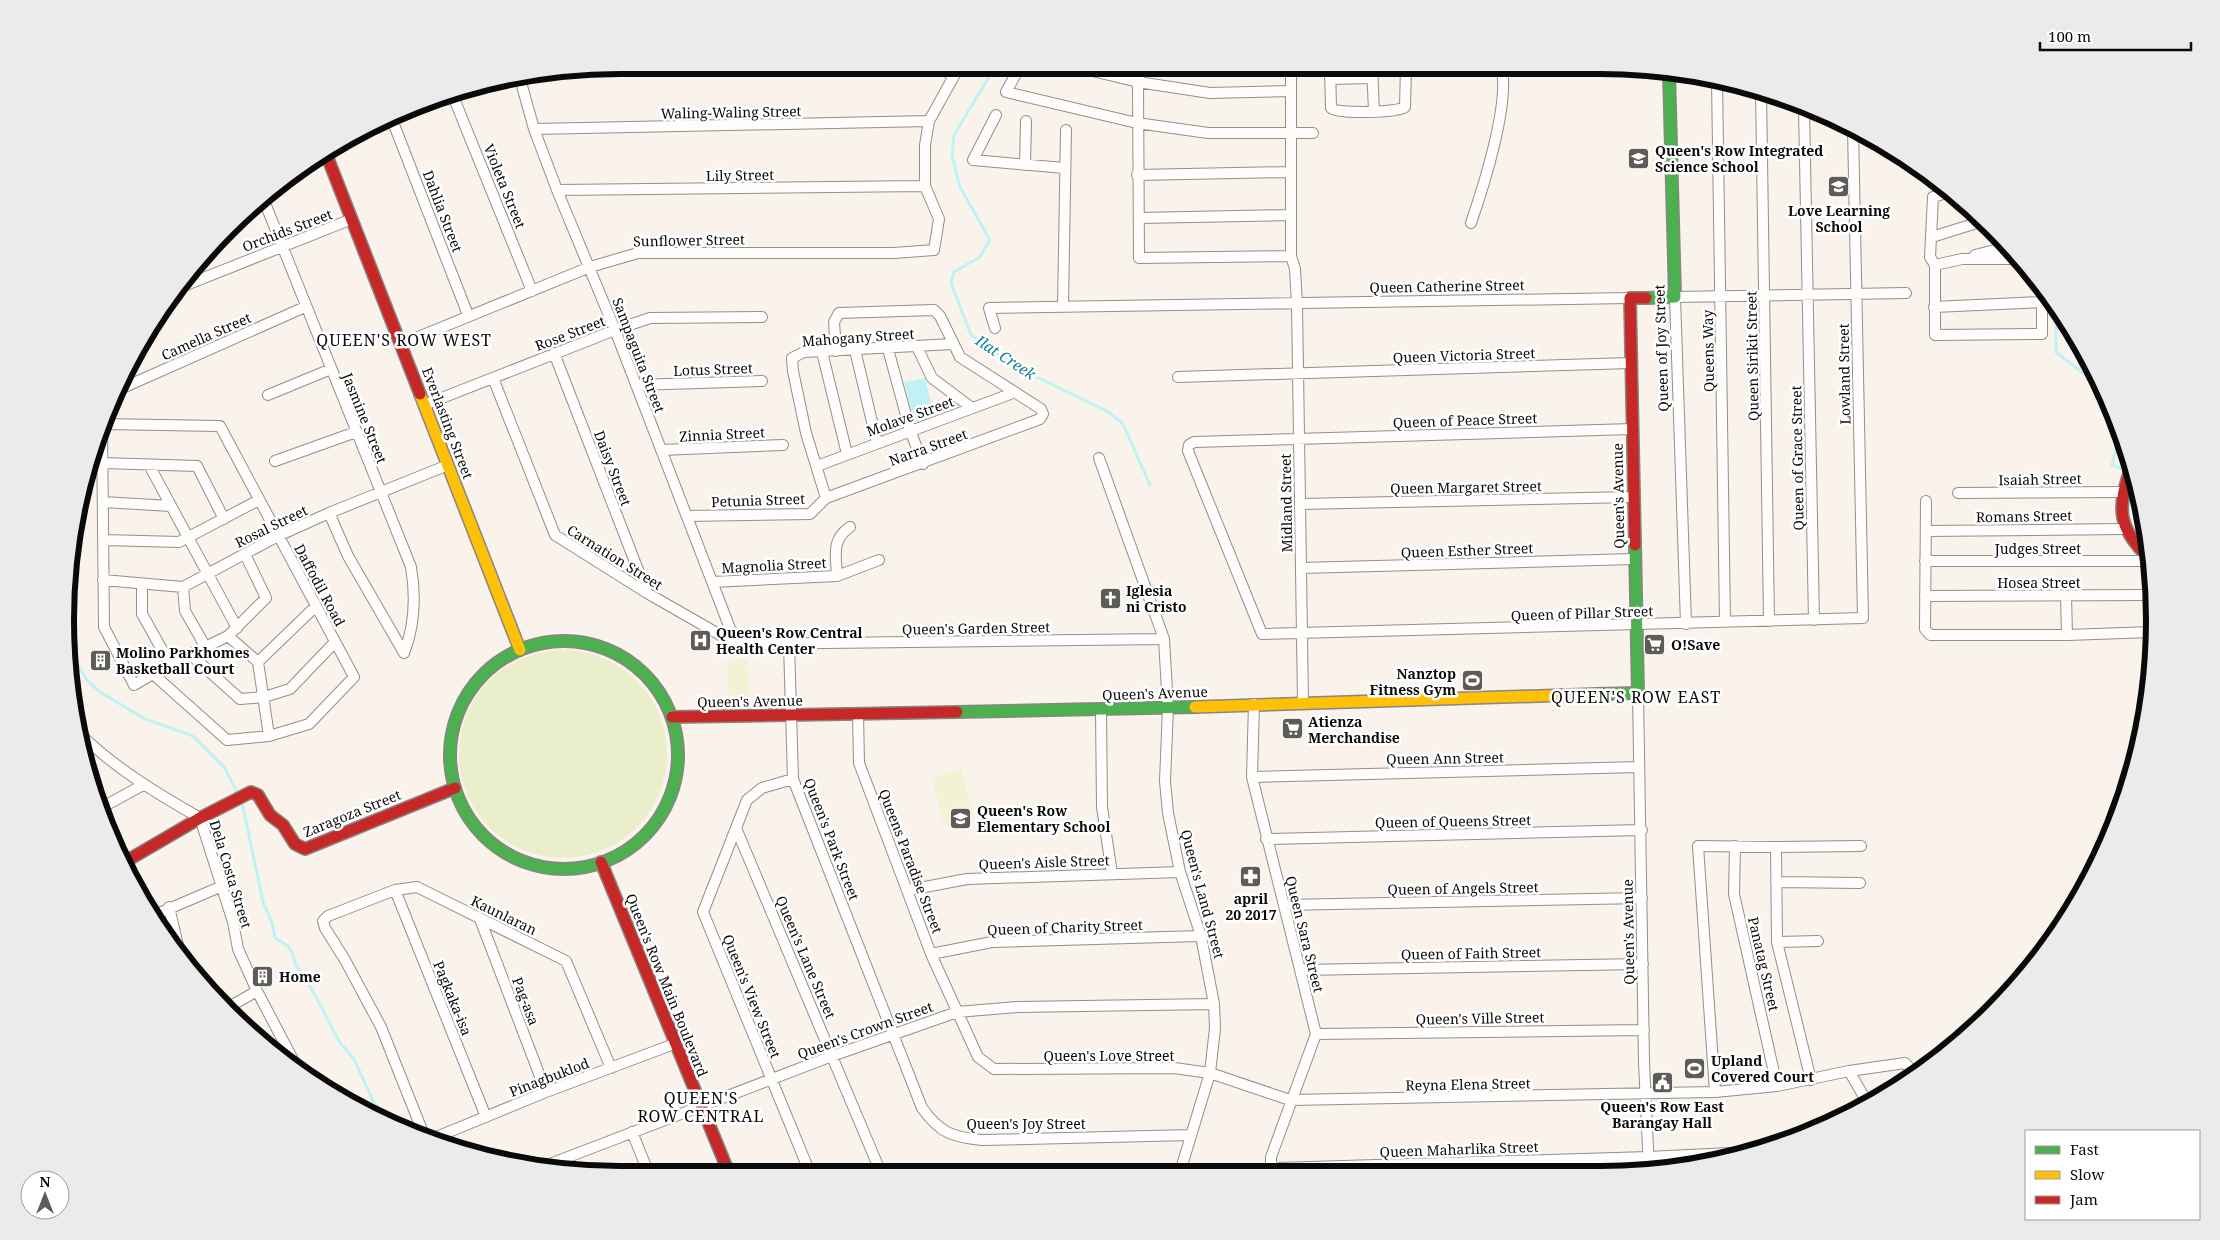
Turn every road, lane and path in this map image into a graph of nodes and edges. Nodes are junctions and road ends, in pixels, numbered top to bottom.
1 (950, 74) edge
2 (1016, 74) edge
3 (1116, 74) edge
4 (1140, 74) edge
5 (1291, 74) edge
6 (1330, 74) edge
7 (1372, 74) edge
8 (1406, 74) edge
9 (1501, 74) edge
10 (953, 76) joint
11 (1372, 78) junction
12 (1669, 78) edge
13 (1330, 79) junction
14 (1138, 82) junction
15 (521, 83) edge
16 (1717, 86) edge
17 (1290, 92) junction
18 (1762, 99) edge
19 (455, 100) edge
20 (1374, 111) junction
21 (1804, 113) edge
22 (996, 115) dead end
23 (928, 121) junction
24 (1026, 121) dead end
25 (393, 123) edge
26 (1137, 123) junction
27 (534, 129) junction
28 (1066, 130) dead end
29 (1291, 133) junction
30 (1313, 133) dead end
31 (1853, 136) edge
32 (328, 159) edge
33 (1025, 165) junction
34 (1064, 168) junction
35 (1291, 172) junction
36 (1137, 175) junction
37 (925, 186) junction
38 (557, 190) junction
39 (1942, 194) edge
40 (266, 205) edge
41 (1291, 215) junction
42 (1139, 218) junction
43 (352, 219) junction
44 (1471, 223) dead end
45 (1975, 223) edge
46 (1932, 237) junction
47 (282, 247) junction
48 (2000, 249) edge
49 (1291, 256) junction
50 (1962, 259) junction
51 (2010, 259) edge
52 (1935, 265) junction
53 (590, 267) junction
54 (190, 284) edge
55 (532, 291) junction
56 (1906, 293) dead end
57 (1856, 294) junction
58 (1766, 295) junction
59 (1808, 295) junction
60 (1675, 296) junction
61 (1721, 296) junction
62 (1630, 298) junction
63 (2042, 302) joint
64 (1297, 304) junction
65 (306, 307) junction
66 (1063, 307) junction
67 (1934, 307) junction
68 (468, 315) junction
69 (762, 317) dead end
70 (994, 328) dead end
71 (615, 330) junction
72 (401, 344) junction
73 (952, 344) junction
74 (917, 347) junction
75 (888, 348) junction
76 (855, 350) junction
77 (836, 351) junction
78 (822, 352) junction
79 (554, 353) junction
80 (1631, 363) junction
81 (331, 369) junction
82 (1298, 374) junction
83 (1178, 377) dead end
84 (493, 378) junction
85 (762, 381) dead end
86 (127, 385) edge
87 (636, 385) junction
88 (1013, 392) junction
89 (268, 395) dead end
90 (424, 404) junction
91 (972, 408) junction
92 (110, 424) edge
93 (1632, 429) junction
94 (910, 430) junction
95 (356, 432) junction
96 (1299, 439) junction
97 (877, 442) junction
98 (783, 444) dead end
99 (102, 447) edge
100 (661, 450) junction
101 (847, 454) junction
102 (1099, 458) dead end
103 (275, 461) dead end
104 (102, 463) junction
105 (923, 464) junction
106 (150, 465) junction
107 (448, 465) junction
108 (817, 466) junction
109 (2127, 476) edge
110 (380, 492) junction
111 (2122, 492) junction
112 (1958, 493) dead end
113 (1633, 497) junction
114 (826, 498) junction
115 (259, 500) junction
116 (1926, 501) dead end
117 (103, 502) junction
118 (1300, 504) junction
119 (171, 506) junction
120 (329, 513) junction
121 (687, 516) junction
122 (224, 519) junction
123 (850, 527) dead end
124 (2124, 529) junction
125 (1926, 531) junction
126 (278, 536) junction
127 (188, 537) junction
128 (103, 540) junction
129 (2142, 553) edge
130 (245, 554) junction
131 (1634, 559) junction
132 (879, 560) dead end
133 (2143, 560) edge
134 (1925, 561) junction
135 (1301, 568) junction
136 (208, 574) junction
137 (837, 576) junction
138 (103, 580) junction
139 (712, 582) junction
140 (142, 584) junction
141 (183, 587) junction
142 (646, 593) junction
143 (2145, 595) edge
144 (1925, 596) junction
145 (2066, 596) junction
146 (316, 606) junction
147 (1863, 618) joint
148 (1814, 620) junction
149 (1769, 621) junction
150 (1724, 622) junction
151 (1686, 624) junction
152 (1635, 625) junction
153 (237, 628) junction
154 (2146, 632) edge
155 (1302, 634) junction
156 (2067, 635) junction
157 (228, 636) junction
158 (1164, 639) junction
159 (334, 643) junction
160 (736, 644) junction
161 (790, 644) junction
162 (205, 646) junction
163 (520, 650) junction
164 (191, 655) junction
165 (258, 662) junction
166 (170, 664) junction
167 (153, 674) junction
168 (1638, 693) junction
169 (264, 697) junction
170 (1303, 702) junction
171 (1254, 704) junction
172 (1168, 708) junction
173 (1101, 710) junction
174 (790, 715) junction
175 (858, 715) junction
176 (672, 717) junction
177 (269, 736) junction
178 (87, 741) edge
179 (1639, 767) junction
180 (1252, 777) junction
181 (793, 779) junction
182 (143, 785) junction
183 (455, 788) junction
184 (106, 805) edge
185 (200, 818) junction
186 (736, 828) junction
187 (1642, 830) junction
188 (1266, 839) junction
189 (1734, 846) junction
190 (1861, 846) dead end
191 (1776, 847) junction
192 (129, 860) edge
193 (601, 862) junction
194 (1180, 872) junction
195 (1112, 874) junction
196 (1776, 882) junction
197 (1860, 883) dead end
198 (220, 887) junction
199 (395, 890) junction
200 (909, 890) junction
201 (1642, 898) junction
202 (1284, 905) junction
203 (169, 907) junction
204 (159, 912) edge
205 (480, 919) junction
206 (1201, 936) junction
207 (176, 938) edge
208 (1818, 941) dead end
209 (1777, 942) junction
210 (931, 954) junction
211 (1642, 964) junction
212 (1300, 970) junction
213 (257, 991) junction
214 (1214, 1004) junction
215 (233, 1005) edge
216 (957, 1012) junction
217 (1644, 1030) junction
218 (892, 1034) junction
219 (1316, 1034) junction
220 (674, 1044) junction
221 (291, 1056) edge
222 (832, 1056) junction
223 (611, 1068) junction
224 (1912, 1068) edge
225 (1849, 1071) junction
226 (1210, 1073) junction
227 (771, 1080) junction
228 (1811, 1080) junction
229 (1777, 1086) junction
230 (546, 1092) junction
231 (1715, 1092) junction
232 (1645, 1095) junction
233 (1864, 1098) edge
234 (1290, 1100) junction
235 (701, 1106) junction
236 (486, 1117) junction
237 (422, 1129) edge
238 (632, 1132) junction
239 (1190, 1135) junction
240 (440, 1136) edge
241 (1717, 1154) edge
242 (1648, 1157) junction
243 (554, 1162) edge
244 (1649, 1164) edge
245 (646, 1166) edge
246 (726, 1166) edge
247 (807, 1166) edge
248 (878, 1166) edge
249 (1182, 1166) edge
250 (1274, 1166) edge
251 (1344, 1166) edge

1 - 10 street
2 - 26 street
3 - 14 street
4 - 14 street
5 - 17 street, Midland Street
6 - 13 street
7 - 11 street
8 - 20 street
9 - 44 street
10 - 23 street
11 - 13 street
11 - 20 street
12 - 60 street, Queen of Joy Street
13 - 20 street
14 - 17 street
14 - 26 street
15 - 27 street, Sampaguita Street
16 - 61 street, Queens Way
17 - 29 street, Midland Street
18 - 58 street, Queen Sirikit Street
19 - 55 street, Violeta Street
21 - 59 street, Queen of Grace Street
22 - 33 street
23 - 27 street, Waling-Waling Street
23 - 37 street
24 - 33 street
25 - 68 street, Dahlia Street
26 - 29 street
26 - 36 street
27 - 38 street, Sampaguita Street
28 - 34 street
29 - 30 street
29 - 35 street, Midland Street
31 - 57 street, Lowland Street
32 - 43 street, Everlasting Street
33 - 34 street
34 - 66 street
35 - 36 street
35 - 41 street, Midland Street
36 - 42 street
37 - 38 street, Lily Street
37 - 53 street, Sunflower Street
38 - 53 street, Sampaguita Street
39 - 46 street
40 - 47 street, Jasmine Street
41 - 42 street
41 - 49 street, Midland Street
42 - 49 street
43 - 47 street, Orchids Street
43 - 72 street, Everlasting Street
45 - 46 street
46 - 52 street
47 - 54 street, Orchids Street
47 - 65 street, Jasmine Street
48 - 50 street
49 - 64 street, Midland Street
50 - 51 street
50 - 52 street
52 - 67 street
53 - 55 street, Sunflower Street
53 - 71 street, Sampaguita Street
55 - 68 street, Sunflower Street
56 - 57 street, Queen Catherine Street
57 - 59 street, Queen Catherine Street
57 - 147 street, Lowland Street
58 - 59 street, Queen Catherine Street
58 - 61 street, Queen Catherine Street
58 - 149 street, Queen Sirikit Street
59 - 148 street, Queen of Grace Street
60 - 61 street, Queen Catherine Street
60 - 62 street, Queen Catherine Street
60 - 151 street, Queen of Joy Street
61 - 150 street, Queens Way
62 - 64 street, Queen Catherine Street
62 - 80 street, Queen's Avenue
63 - 67 street
63 - 67 street
64 - 66 street, Queen Catherine Street
64 - 82 street, Midland Street
65 - 81 street, Jasmine Street
65 - 86 street, Camella Street
66 - 70 street, Queen Catherine Street
68 - 72 street, Sunflower Street
69 - 71 street, Rose Street
71 - 79 street, Rose Street
71 - 87 street, Sampaguita Street
72 - 90 street, Everlasting Street
73 - 74 street, Mahogany Street
73 - 77 street
73 - 88 street
74 - 75 street, Mahogany Street
74 - 91 street
75 - 76 street, Mahogany Street
75 - 94 street
76 - 77 street, Mahogany Street
76 - 97 street
77 - 78 street, Mahogany Street
78 - 101 street
78 - 108 street, Mahogany Street
79 - 84 street, Rose Street
79 - 142 street, Daisy Street
80 - 82 street, Queen Victoria Street
80 - 93 street, Queen's Avenue
81 - 89 street
81 - 95 street, Jasmine Street
82 - 83 street, Queen Victoria Street
82 - 96 street, Midland Street
84 - 90 street, Rose Street
84 - 142 street, Carnation Street
85 - 87 street, Lotus Street
87 - 100 street, Sampaguita Street
88 - 91 street, Molave Street
88 - 105 street, Narra Street
90 - 107 street, Everlasting Street
91 - 94 street, Molave Street
92 - 115 street, Daffodil Road
93 - 96 street, Queen of Peace Street
93 - 113 street, Queen's Avenue
94 - 97 street, Molave Street
94 - 105 street
95 - 103 street
95 - 110 street, Jasmine Street
96 - 118 street, Midland Street
96 - 155 street, Queen of Peace Street
97 - 101 street, Molave Street
98 - 100 street, Zinnia Street
99 - 104 street
100 - 121 street, Sampaguita Street
101 - 108 street, Molave Street
102 - 158 street
104 - 106 street
104 - 117 street
105 - 114 street, Narra Street
106 - 119 street
106 - 122 street
107 - 110 street, Rosal Street
107 - 163 street, Everlasting Street
108 - 114 street, Mahogany Street
109 - 111 street
110 - 120 street, Rosal Street
110 - 120 street, Jasmine Street
111 - 112 street, Isaiah Street
111 - 124 street
113 - 118 street, Queen Margaret Street
113 - 131 street, Queen's Avenue
114 - 121 street, Petunia Street
115 - 122 street
115 - 126 street, Daffodil Road
116 - 125 street
117 - 119 street
117 - 128 street
118 - 135 street, Midland Street
119 - 127 street
120 - 126 street, Rosal Street
121 - 139 street, Sampaguita Street
122 - 127 street
123 - 137 street
124 - 125 street, Romans Street
124 - 129 street
125 - 134 street
126 - 130 street, Rosal Street
126 - 146 street, Daffodil Road
127 - 128 street
127 - 136 street
128 - 138 street
130 - 136 street, Rosal Street
130 - 153 street
131 - 135 street, Queen Esther Street
131 - 152 street, Queen's Avenue
132 - 137 street, Magnolia Street
133 - 134 street, Judges Street
134 - 144 street
135 - 155 street, Midland Street
136 - 141 street, Rosal Street
136 - 153 street
137 - 139 street, Magnolia Street
138 - 140 street
138 - 167 street
139 - 160 street, Sampaguita Street
140 - 141 street
140 - 166 street
141 - 162 street
142 - 160 street, Carnation Street
143 - 145 street, Hosea Street
144 - 145 street, Hosea Street
144 - 156 street
145 - 156 street
146 - 159 street, Daffodil Road
146 - 165 street
147 - 148 street, Queen of Pillar Street
148 - 149 street, Queen of Pillar Street
149 - 150 street, Queen of Pillar Street
150 - 151 street, Queen of Pillar Street
151 - 152 street, Queen of Pillar Street
152 - 155 street, Queen of Pillar Street
152 - 168 street, Queen's Avenue
153 - 157 street
154 - 156 street
155 - 170 street, Midland Street
157 - 162 street
157 - 165 street
158 - 161 street, Queen's Garden Street
158 - 172 street
159 - 169 street
159 - 177 street, Daffodil Road
160 - 161 street, Carnation Street
161 - 174 street, Queen's Park Street
162 - 164 street
163 - 176 street
163 - 183 street
164 - 166 street
164 - 169 street
165 - 169 street
166 - 167 street
167 - 177 street
168 - 170 street, Queen's Avenue
168 - 179 street, Queen's Avenue
169 - 177 street
170 - 171 street, Queen's Avenue
171 - 172 street, Queen's Avenue
171 - 180 street, Queen Sara Street
172 - 173 street, Queen's Avenue
172 - 194 street, Queen's Land Street
173 - 175 street, Queen's Avenue
173 - 195 street
174 - 175 street, Queen's Avenue
174 - 176 street, Queen's Avenue
174 - 181 street, Queen's Park Street
175 - 200 street, Queens Paradise Street
176 - 193 street
178 - 182 street, Dela Costa Street
179 - 180 street, Queen Ann Street
179 - 187 street, Queen's Avenue
180 - 188 street, Queen Sara Street
181 - 186 street
181 - 218 street, Queen's Park Street
182 - 184 street
182 - 185 street, Dela Costa Street
183 - 185 street, Zaragoza Street
183 - 193 street
185 - 192 street, Zaragoza Street
185 - 198 street, Dela Costa Street
186 - 222 street, Queen's Lane Street
186 - 227 street, Queen's View Street
187 - 188 street, Queen of Queens Street
187 - 201 street, Queen's Avenue
188 - 202 street, Queen Sara Street
189 - 191 street
189 - 229 street, Panatag Street
189 - 231 street
190 - 191 street
191 - 196 street
193 - 220 street, Queen's Row Main Boulevard
194 - 195 street, Queen's Aisle Street
194 - 206 street, Queen's Land Street
195 - 200 street, Queen's Aisle Street
196 - 197 street
196 - 209 street
198 - 203 street
198 - 213 street, Dela Costa Street
199 - 205 street, Kaunlaran
199 - 236 street, Pagkaka-isa
199 - 237 street, Kaunlaran
200 - 210 street, Queens Paradise Street
201 - 202 street, Queen of Angels Street
201 - 211 street, Queen's Avenue
202 - 212 street, Queen Sara Street
203 - 204 street
203 - 207 street
205 - 223 street, Kaunlaran
205 - 230 street, Pag-asa
206 - 210 street, Queen of Charity Street
206 - 214 street, Queen's Land Street
208 - 209 street
209 - 228 street
210 - 216 street, Queens Paradise Street
211 - 212 street, Queen of Faith Street
211 - 217 street, Queen's Avenue
212 - 219 street, Queen Sara Street
213 - 215 street
213 - 221 street, Dela Costa Street
214 - 216 street, Queen's Crown Street
214 - 226 street, Queen's Land Street
216 - 218 street, Queen's Crown Street
216 - 226 street, Queen's Love Street
217 - 219 street, Queen's Ville Street
217 - 232 street, Queen's Avenue
218 - 222 street, Queen's Crown Street
218 - 239 street, Queen's Joy Street
219 - 234 street
220 - 223 street, Pinagbuklod
220 - 235 street, Queen's Row Main Boulevard
222 - 227 street, Queen's Crown Street
222 - 248 street, Queen's Lane Street
223 - 230 street, Pinagbuklod
224 - 225 street, Reyna Elena Street
225 - 228 street, Reyna Elena Street
225 - 233 street
226 - 234 street, Queen's Love Street
226 - 239 street, Queen's Land Street
227 - 235 street, Queen's Crown Street
227 - 247 street, Queen's View Street
228 - 229 street, Reyna Elena Street
229 - 231 street, Reyna Elena Street
230 - 236 street, Pinagbuklod
231 - 232 street, Reyna Elena Street
232 - 234 street, Reyna Elena Street
232 - 242 street, Queen's Avenue
234 - 250 street, Queen Maharlika Street
235 - 238 street, Queen's Crown Street
235 - 246 street, Queen's Row Main Boulevard
236 - 240 street, Pinagbuklod
238 - 243 street, Queen's Crown Street
238 - 245 street
239 - 249 street, Queen's Land Street
241 - 242 street, Queen Maharlika Street
242 - 244 street, Queen's Avenue
242 - 251 street, Queen Maharlika Street

